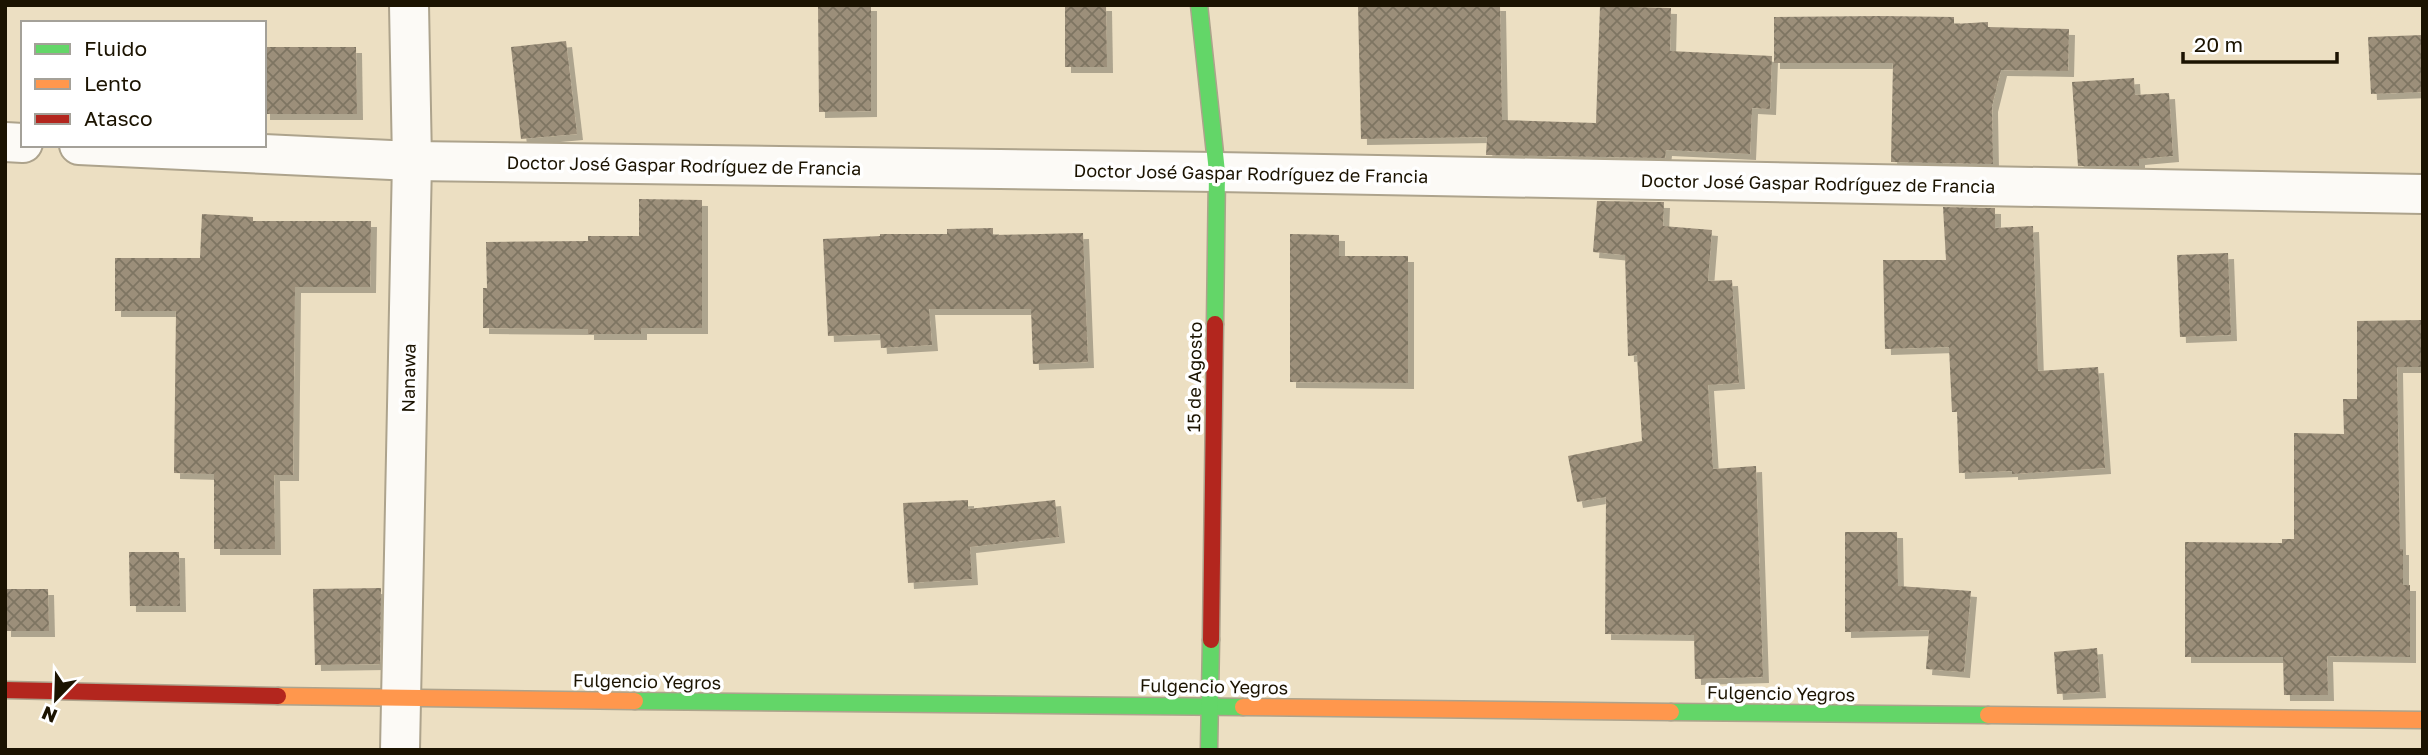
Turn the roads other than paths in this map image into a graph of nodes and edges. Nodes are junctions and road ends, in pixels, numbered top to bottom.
1 (409, 5) edge
2 (1199, 5) edge
3 (121, 147) edge
4 (412, 161) junction
5 (1217, 172) junction
6 (2423, 194) edge
7 (5, 690) edge
8 (401, 698) junction
9 (1209, 706) junction
10 (2423, 720) edge
11 (400, 750) edge
12 (1209, 750) edge

1 - 4 street, Nanawa
2 - 5 street, 15 de Agosto
3 - 4 street, Doctor José Gaspar Rodríguez de Francia
4 - 5 street, Doctor José Gaspar Rodríguez de Francia
4 - 8 street, Nanawa
5 - 6 street, Doctor José Gaspar Rodríguez de Francia
5 - 9 street, 15 de Agosto
7 - 8 street, Fulgencio Yegros
8 - 9 street, Fulgencio Yegros
8 - 11 street, Nanawa
9 - 10 street, Fulgencio Yegros
9 - 12 street, 15 de Agosto

